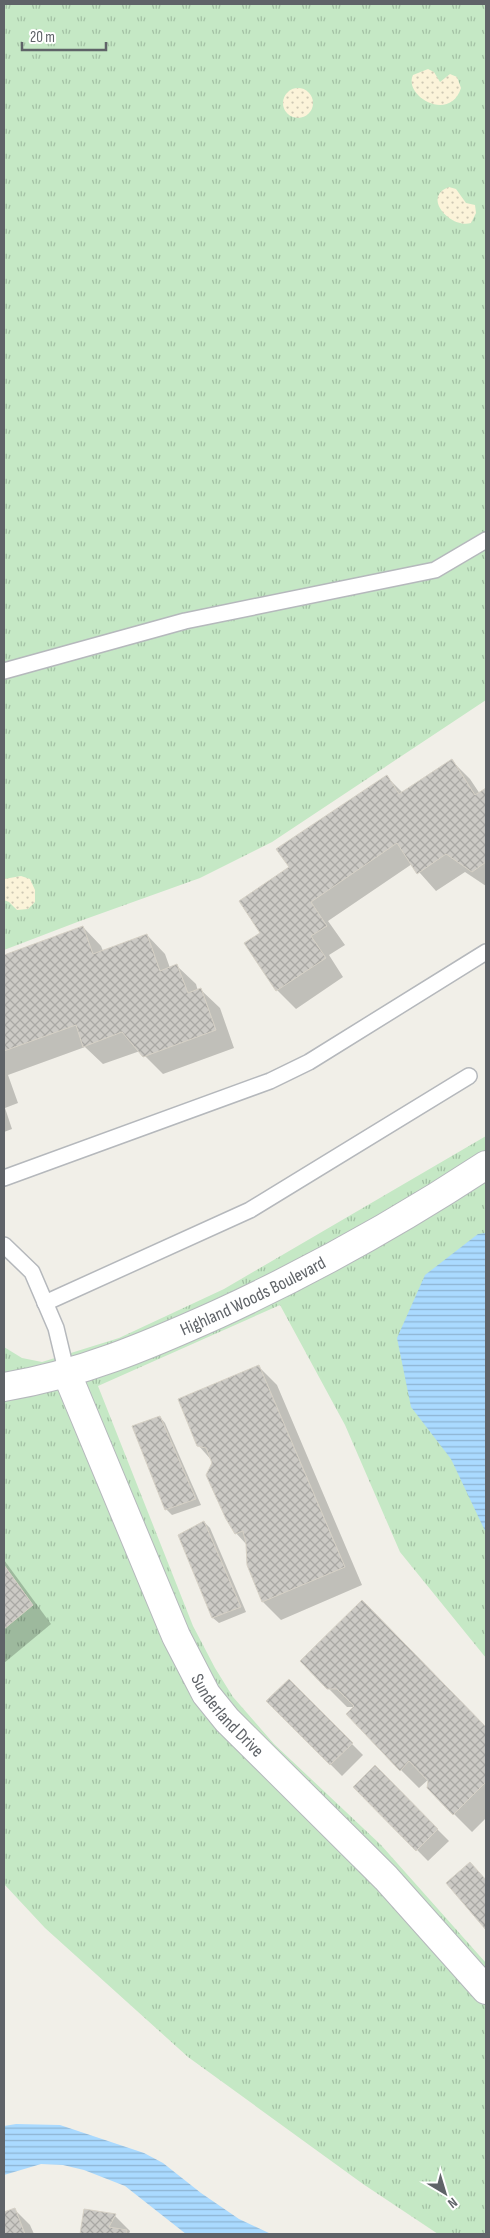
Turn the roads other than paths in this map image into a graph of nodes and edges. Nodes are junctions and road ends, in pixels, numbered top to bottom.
1 (486, 540) edge
2 (4, 671) edge
3 (486, 952) edge
4 (469, 1076) dead end
5 (486, 1165) edge
6 (4, 1178) edge
7 (4, 1245) edge
8 (45, 1303) junction
9 (67, 1374) junction
10 (4, 1387) edge
11 (486, 1990) edge

1 - 2 lane
3 - 6 lane
4 - 8 lane
5 - 9 street, Highland Woods Boulevard
7 - 8 lane
8 - 9 lane
9 - 10 street, Highland Woods Boulevard
9 - 11 street, Sunderland Drive

